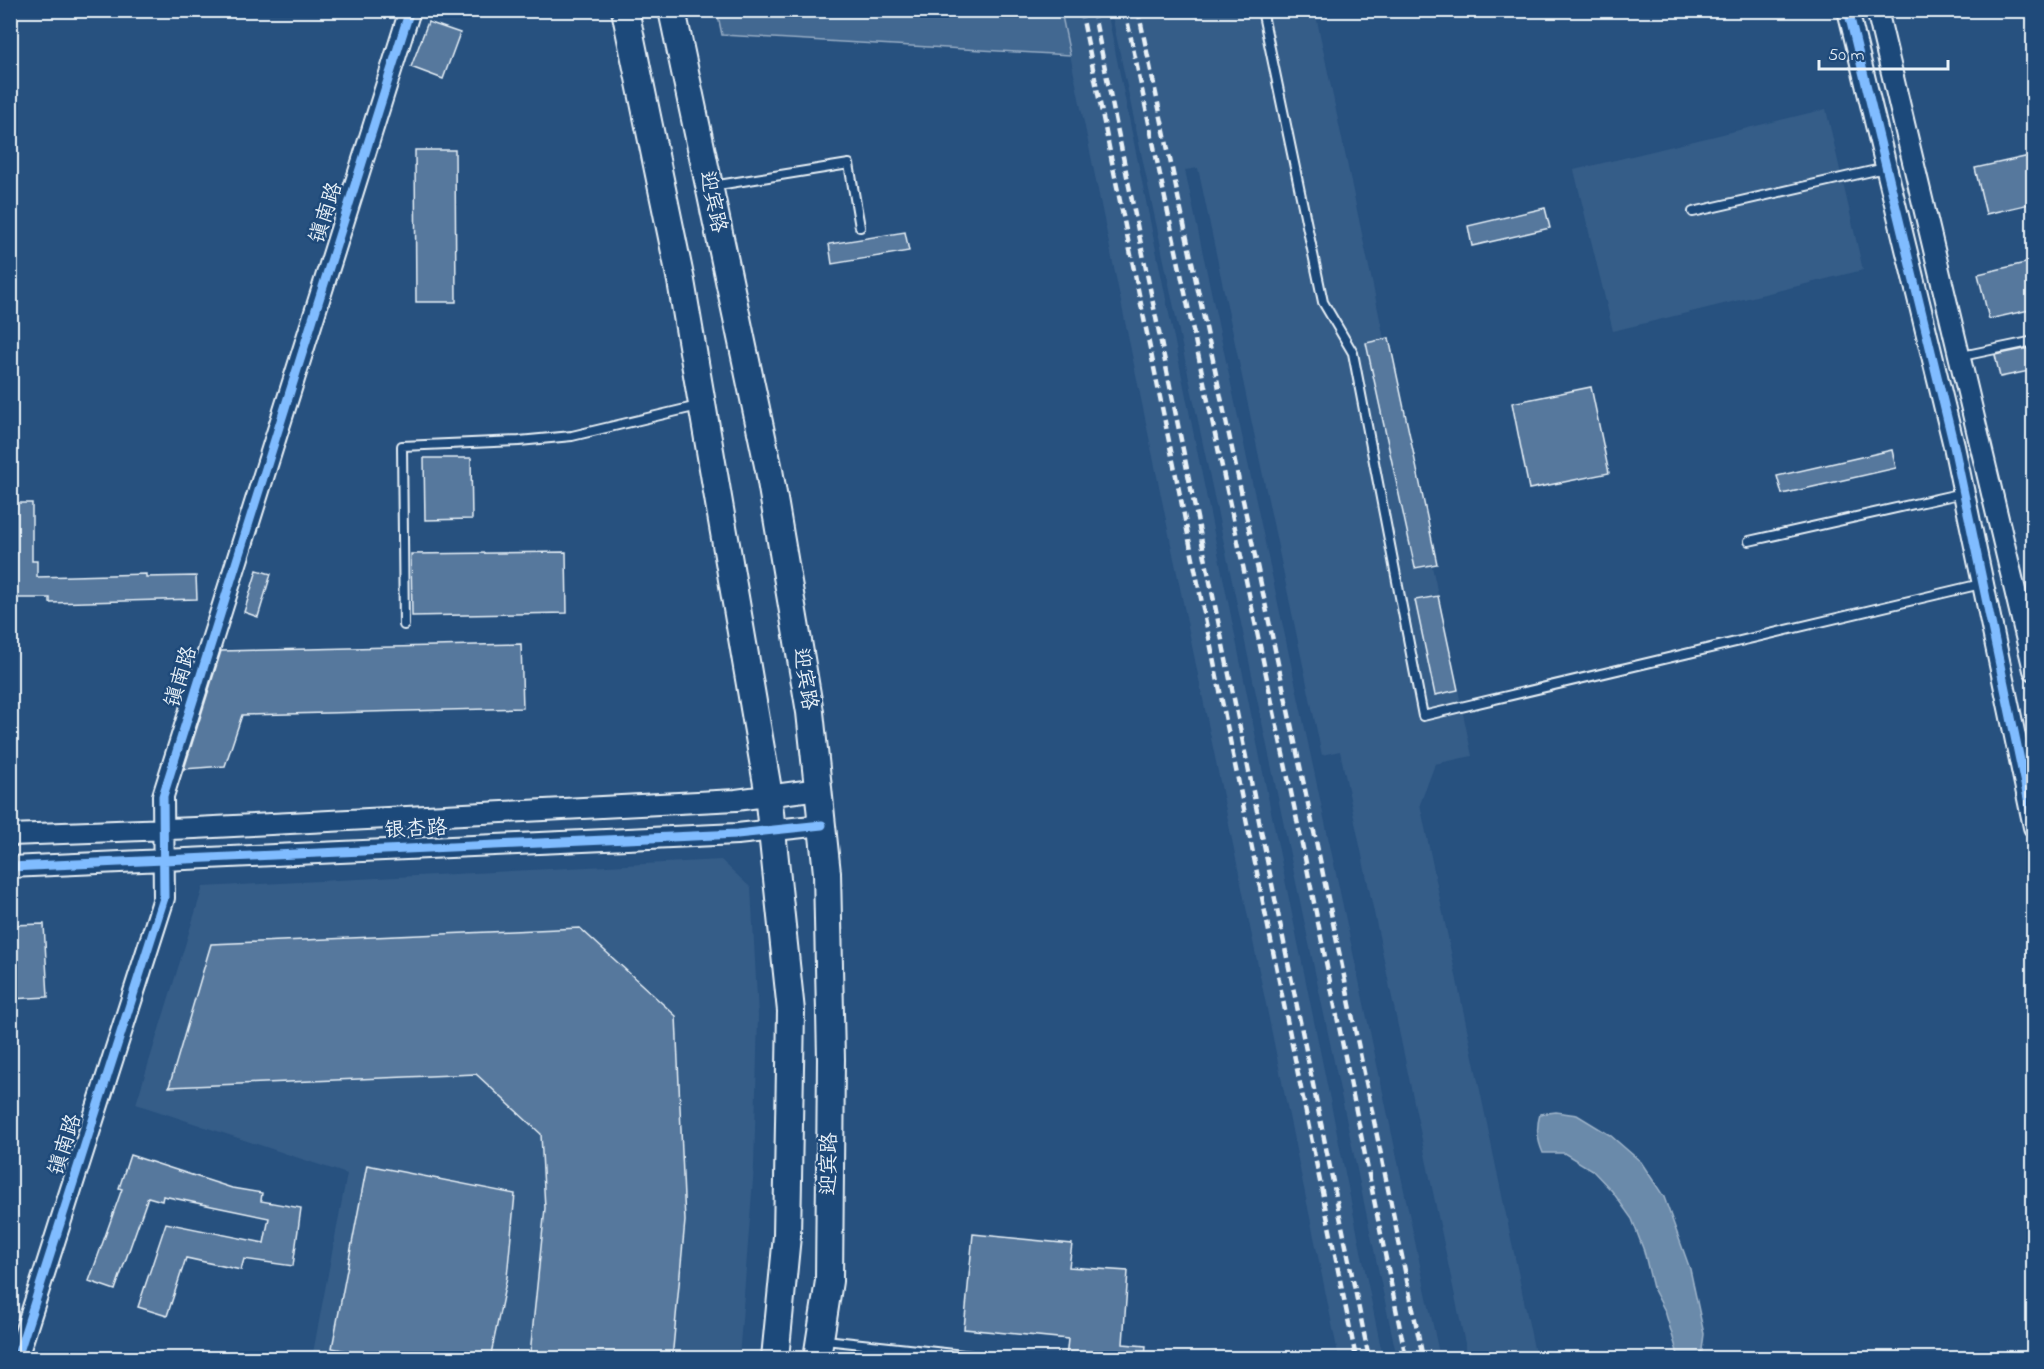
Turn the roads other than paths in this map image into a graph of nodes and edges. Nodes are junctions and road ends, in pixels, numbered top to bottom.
1 (410, 10) edge
2 (625, 10) edge
3 (672, 10) edge
4 (1262, 10) edge
5 (1848, 10) edge
6 (1877, 10) edge
7 (1886, 167) junction
8 (709, 187) junction
9 (1693, 212) dead end
10 (860, 228) dead end
11 (2034, 341) edge
12 (1959, 357) junction
13 (702, 405) junction
14 (1964, 493) junction
15 (1749, 542) dead end
16 (1983, 584) junction
17 (404, 625) dead end
18 (2034, 670) edge
19 (819, 789) junction
20 (768, 795) junction
21 (822, 825) junction
22 (2034, 827) edge
23 (164, 828) junction
24 (772, 830) junction
25 (10, 835) edge
26 (164, 859) junction
27 (10, 867) edge
28 (818, 1349) edge
29 (17, 1359) edge
30 (774, 1359) edge
31 (990, 1359) edge

1 - 23 street, 镇南路
2 - 13 main road, 迎宾路
3 - 8 main road, 迎宾路
4 - 16 lane
5 - 7 street
6 - 12 street
7 - 9 lane
7 - 14 street
8 - 10 lane
8 - 19 main road, 迎宾路
11 - 12 lane
12 - 18 street
13 - 17 lane
13 - 20 main road, 迎宾路
14 - 15 lane
14 - 16 street
16 - 22 street
19 - 20 street, 银杏路
19 - 21 main road, 迎宾路
20 - 23 street, 银杏路
20 - 24 main road, 迎宾路
21 - 24 street, 银杏路
21 - 28 main road, 迎宾路
23 - 25 street, 银杏路
23 - 26 street, 镇南路
24 - 26 street, 银杏路
24 - 30 main road, 迎宾路
26 - 27 street, 银杏路
26 - 29 street, 镇南路
28 - 31 lane

